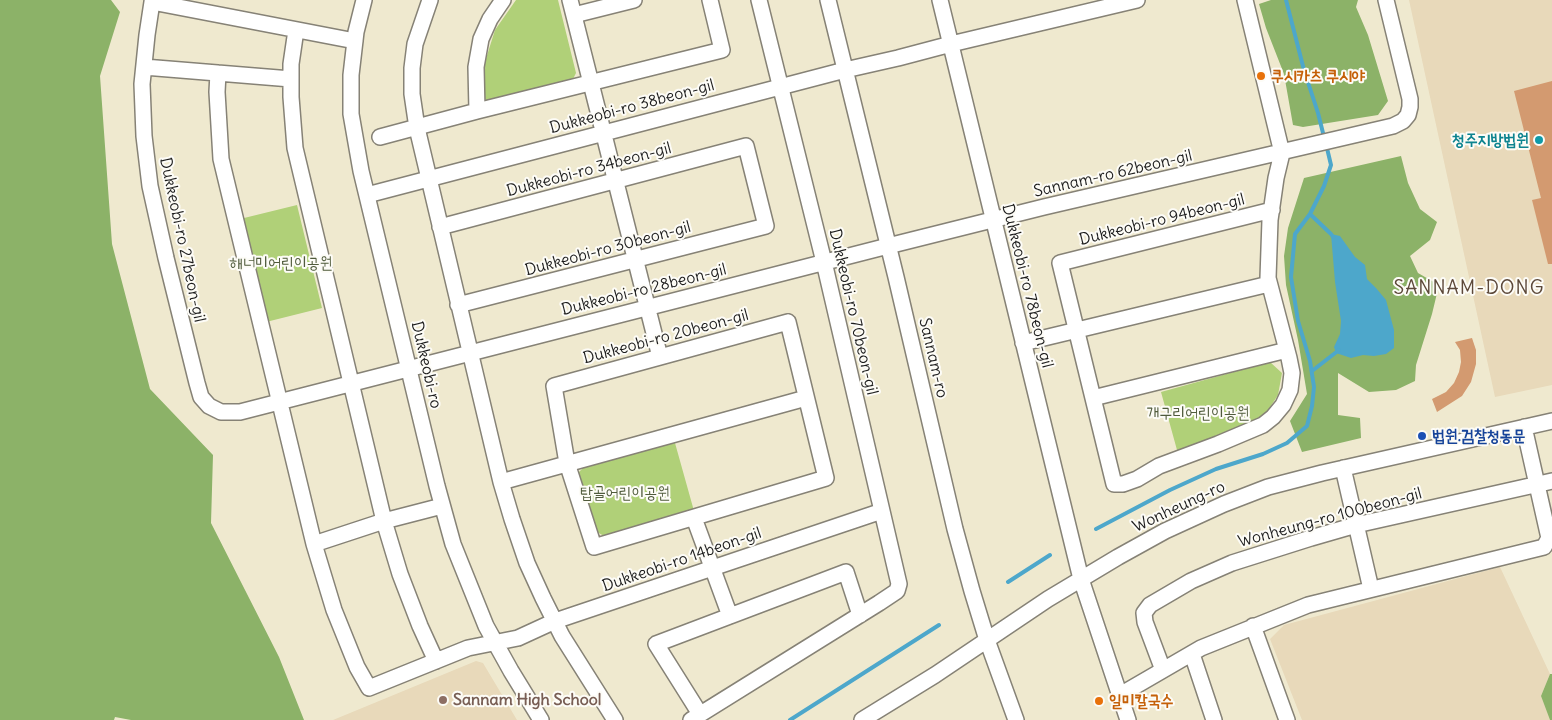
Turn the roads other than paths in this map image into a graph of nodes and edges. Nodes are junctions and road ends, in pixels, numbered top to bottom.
1 (364, 0) edge
2 (430, 0) edge
3 (503, 0) edge
4 (570, 0) edge
5 (634, 0) edge
6 (710, 0) edge
7 (759, 0) edge
8 (828, 0) edge
9 (940, 0) edge
10 (1137, 0) edge
11 (1245, 0) edge
12 (1386, 0) edge
13 (574, 16) junction
14 (296, 30) junction
15 (355, 41) junction
16 (951, 44) junction
17 (144, 67) junction
18 (845, 70) junction
19 (218, 73) junction
20 (291, 79) junction
21 (592, 83) junction
22 (780, 87) junction
23 (477, 111) junction
24 (417, 128) junction
25 (604, 132) junction
26 (380, 137) dead end
27 (1282, 153) junction
28 (428, 178) junction
29 (616, 181) junction
30 (367, 194) junction
31 (1272, 210) junction
32 (993, 220) junction
33 (766, 226) joint
34 (440, 227) junction
35 (888, 246) junction
36 (636, 259) junction
37 (824, 262) junction
38 (1269, 284) junction
39 (458, 305) junction
40 (648, 307) junction
41 (1076, 331) junction
42 (1023, 343) junction
43 (1287, 350) junction
44 (470, 353) junction
45 (660, 357) junction
46 (409, 368) junction
47 (352, 383) junction
48 (806, 398) junction
49 (1093, 398) junction
50 (280, 402) junction
51 (1552, 421) edge
52 (1524, 427) junction
53 (567, 463) junction
54 (1343, 468) junction
55 (1552, 480) edge
56 (502, 482) junction
57 (1537, 484) junction
58 (442, 506) junction
59 (882, 511) junction
60 (694, 518) junction
61 (384, 521) junction
62 (1356, 525) junction
63 (314, 544) junction
64 (713, 568) junction
65 (1081, 579) junction
66 (1371, 589) junction
67 (860, 615) junction
68 (730, 616) junction
69 (555, 621) junction
70 (1253, 626) junction
71 (987, 640) junction
72 (496, 644) junction
73 (1192, 654) junction
74 (436, 661) junction
75 (1163, 670) junction
76 (1120, 695) junction
77 (695, 717) edge
78 (541, 720) edge
79 (615, 720) edge
80 (862, 720) edge
81 (1016, 720) edge
82 (1128, 720) edge
83 (1214, 720) edge
84 (1287, 720) edge

1 - 15 street, Dukkeobi-ro
2 - 24 street
3 - 23 street
4 - 13 street
5 - 13 street
6 - 21 street
7 - 22 street, Dukkeobi-ro 70beon-gil
8 - 18 street, Sannam-ro
9 - 16 street, Dukkeobi-ro 78beon-gil
10 - 16 street, Dukkeobi-ro 38beon-gil
11 - 27 street
12 - 27 street, Sannam-ro 62beon-gil
13 - 21 street
14 - 15 street
14 - 17 street, Dukkeobi-ro 27beon-gil
14 - 20 street
15 - 30 street, Dukkeobi-ro
16 - 18 street, Dukkeobi-ro 38beon-gil
16 - 32 street, Dukkeobi-ro 78beon-gil
17 - 19 street
17 - 50 street, Dukkeobi-ro 27beon-gil
18 - 22 street, Dukkeobi-ro 38beon-gil
18 - 35 street, Sannam-ro
19 - 20 street
19 - 50 street
20 - 47 street
21 - 23 street
21 - 25 street
22 - 25 street, Dukkeobi-ro 38beon-gil
22 - 37 street, Dukkeobi-ro 70beon-gil
23 - 24 street
24 - 26 street
24 - 28 street
25 - 28 street, Dukkeobi-ro 38beon-gil
25 - 29 street
27 - 31 street
27 - 32 street, Sannam-ro 62beon-gil
28 - 30 street, Dukkeobi-ro 38beon-gil
28 - 34 street
29 - 33 street, Dukkeobi-ro 34beon-gil
29 - 34 street, Dukkeobi-ro 34beon-gil
29 - 36 street
30 - 46 street, Dukkeobi-ro
31 - 38 street
31 - 41 street, Dukkeobi-ro 94beon-gil
32 - 35 street, Sannam-ro 62beon-gil
32 - 42 street, Dukkeobi-ro 78beon-gil
33 - 36 street, Dukkeobi-ro 30beon-gil
34 - 39 street
35 - 37 street, Dukkeobi-ro 28beon-gil
35 - 71 street, Sannam-ro
36 - 39 street, Dukkeobi-ro 30beon-gil
36 - 40 street
37 - 40 street, Dukkeobi-ro 28beon-gil
37 - 59 street, Dukkeobi-ro 70beon-gil
38 - 41 street
38 - 43 street
39 - 44 street
40 - 44 street, Dukkeobi-ro 28beon-gil
40 - 45 street
41 - 42 street
41 - 49 street
42 - 65 street, Dukkeobi-ro 78beon-gil
43 - 49 street
43 - 49 street
44 - 46 street, Dukkeobi-ro 28beon-gil
44 - 56 street
45 - 48 street, Dukkeobi-ro 20beon-gil
45 - 53 street, Dukkeobi-ro 20beon-gil
46 - 47 street, Dukkeobi-ro 27beon-gil
46 - 58 street, Dukkeobi-ro
47 - 50 street, Dukkeobi-ro 27beon-gil
47 - 61 street
48 - 53 street
48 - 60 street, Dukkeobi-ro 20beon-gil
50 - 63 street
51 - 52 street, Wonheung-ro
52 - 54 street, Wonheung-ro
52 - 57 street
53 - 56 street
53 - 60 street, Dukkeobi-ro 20beon-gil
54 - 62 street
54 - 65 street, Wonheung-ro
55 - 57 street, Wonheung-ro 100beon-gil
56 - 69 street
57 - 62 street, Wonheung-ro 100beon-gil
57 - 66 street
58 - 61 street
58 - 72 street, Dukkeobi-ro
59 - 64 street, Dukkeobi-ro 14beon-gil
59 - 67 street, Dukkeobi-ro 70beon-gil
60 - 64 street
61 - 63 street
61 - 74 street
62 - 66 street
62 - 75 street, Wonheung-ro 100beon-gil
63 - 74 street, Dukkeobi-ro 14beon-gil
64 - 68 street
64 - 69 street, Dukkeobi-ro 14beon-gil
65 - 71 street, Wonheung-ro
65 - 76 street, Dukkeobi-ro 78beon-gil
66 - 70 street
67 - 68 street, Dukkeobi-ro 70beon-gil
67 - 77 street, Dukkeobi-ro 70beon-gil
68 - 77 street, Dukkeobi-ro 70beon-gil
69 - 72 street, Dukkeobi-ro 14beon-gil
69 - 79 street
70 - 73 street
70 - 84 street
71 - 80 street, Wonheung-ro
71 - 81 street, Sannam-ro
72 - 74 street, Dukkeobi-ro 14beon-gil
72 - 78 street, Dukkeobi-ro
73 - 75 street
73 - 83 street
75 - 76 street
76 - 82 street, Dukkeobi-ro 78beon-gil

